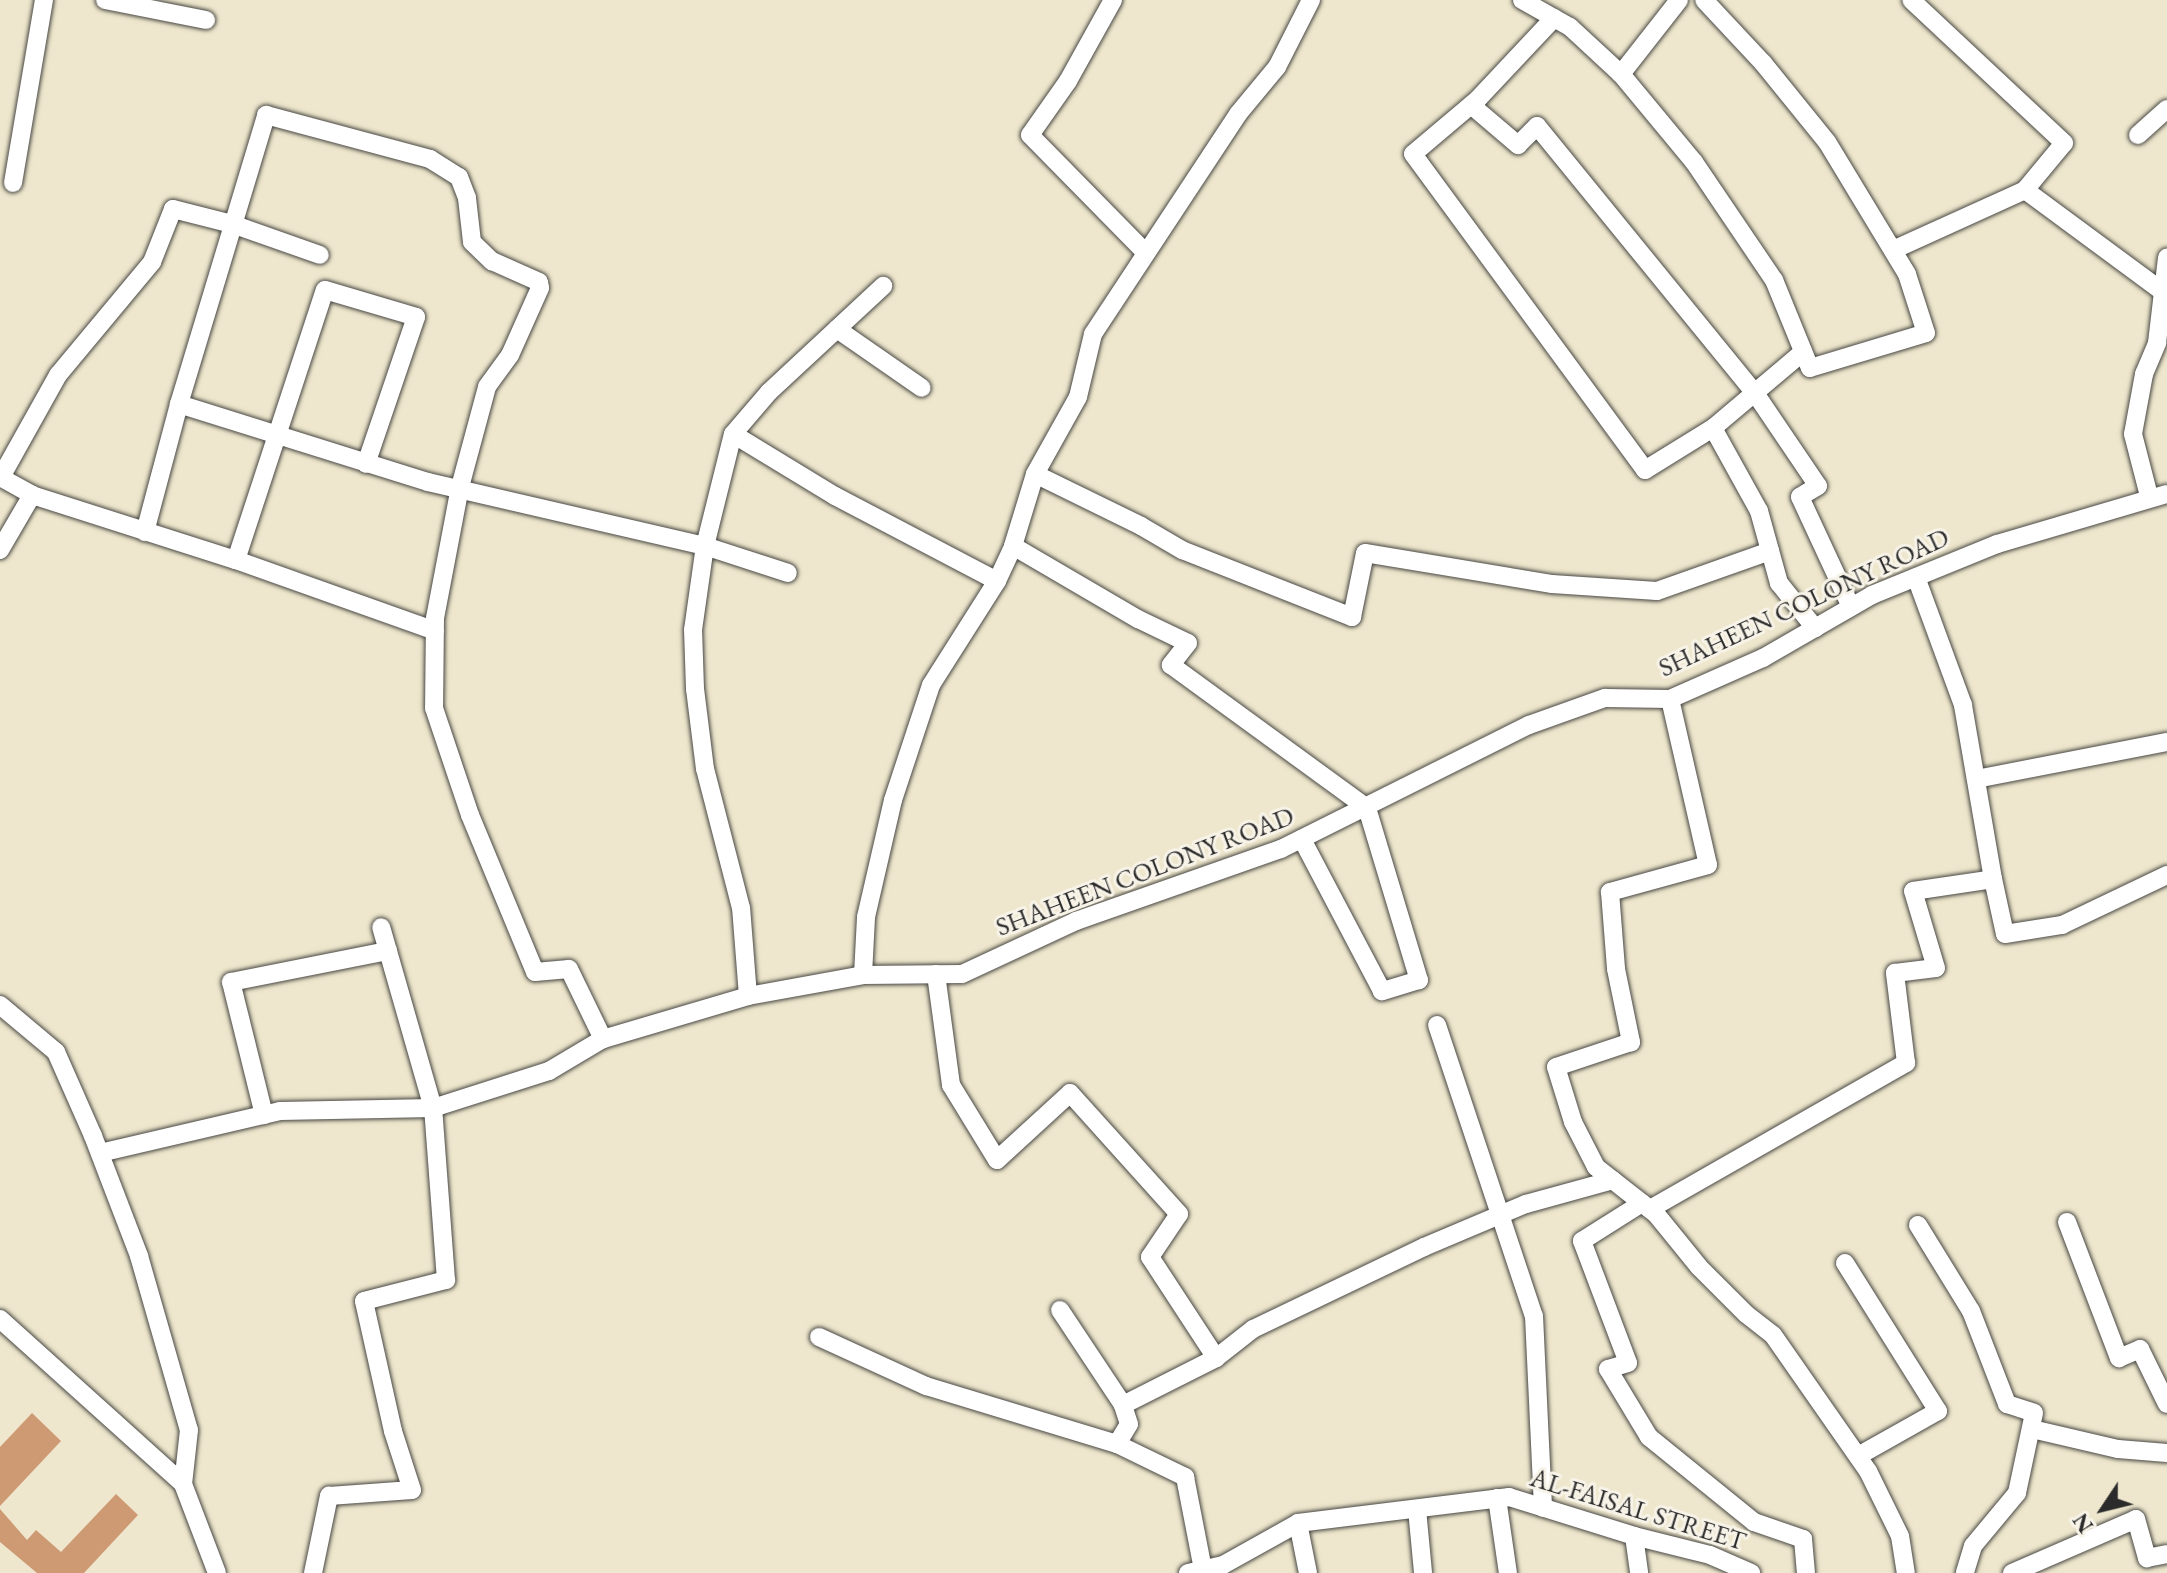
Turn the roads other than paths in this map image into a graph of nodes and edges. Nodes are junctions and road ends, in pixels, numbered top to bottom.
1 (44, 0) edge
2 (105, 0) edge
3 (1113, 0) edge
4 (1311, 0) edge
5 (1522, 0) edge
6 (1679, 0) edge
7 (1704, 0) edge
8 (1911, 0) edge
9 (1554, 18) junction
10 (206, 20) dead end
11 (1621, 74) junction
12 (1471, 105) junction
13 (2167, 109) edge
14 (2138, 135) dead end
15 (13, 183) dead end
16 (2025, 190) junction
17 (232, 224) junction
18 (1893, 250) junction
19 (1145, 252) junction
20 (320, 255) dead end
21 (2167, 258) edge
22 (883, 286) dead end
23 (2162, 291) junction
24 (837, 329) junction
25 (1803, 352) junction
26 (922, 388) dead end
27 (1755, 393) junction
28 (179, 404) junction
29 (1713, 428) junction
30 (733, 434) junction
31 (278, 435) junction
32 (366, 464) junction
33 (1035, 474) junction
34 (0, 477) edge
35 (460, 487) junction
36 (32, 495) junction
37 (2158, 495) edge
38 (145, 532) junction
39 (705, 546) junction
40 (1013, 546) junction
41 (0, 550) edge
42 (1770, 551) junction
43 (236, 560) junction
44 (788, 573) dead end
45 (1916, 577) junction
46 (997, 581) junction
47 (1851, 607) junction
48 (1815, 628) junction
49 (435, 631) junction
50 (1670, 699) junction
51 (2167, 742) edge
52 (1976, 779) junction
53 (1367, 808) junction
54 (1302, 839) junction
55 (2167, 875) edge
56 (1993, 879) junction
57 (381, 927) dead end
58 (388, 951) junction
59 (936, 974) junction
60 (863, 975) junction
61 (748, 996) junction
62 (0, 1005) edge
63 (1437, 1025) dead end
64 (603, 1039) junction
65 (433, 1108) junction
66 (264, 1115) junction
67 (100, 1153) junction
68 (1613, 1180) junction
69 (1646, 1206) junction
70 (1499, 1216) junction
71 (2067, 1222) dead end
72 (1918, 1225) dead end
73 (1845, 1263) dead end
74 (1060, 1310) dead end
75 (0, 1319) edge
76 (819, 1337) dead end
77 (1216, 1358) junction
78 (2167, 1404) edge
79 (1123, 1405) junction
80 (2032, 1429) junction
81 (1117, 1444) junction
82 (2167, 1453) edge
83 (1858, 1456) junction
84 (183, 1484) junction
85 (1497, 1498) junction
86 (1543, 1508) junction
87 (1417, 1509) junction
88 (1298, 1523) junction
89 (1634, 1536) junction
90 (2167, 1554) edge
91 (1195, 1571) edge
92 (217, 1573) edge
93 (313, 1573) edge
94 (1308, 1573) edge
95 (1423, 1573) edge
96 (1508, 1573) edge
97 (1639, 1573) edge
98 (1751, 1573) edge
99 (1806, 1573) edge
100 (1906, 1573) edge
101 (1965, 1573) edge
102 (2012, 1573) edge

1 - 15 street
2 - 10 street
3 - 19 street
4 - 19 street
5 - 9 street
6 - 11 street
7 - 18 street
8 - 16 street
9 - 11 street
9 - 12 street
11 - 25 street
12 - 27 street
12 - 29 street
13 - 14 street
16 - 18 street
16 - 23 street
17 - 20 street
17 - 28 street
17 - 34 street
17 - 35 street
18 - 25 street
19 - 33 street
21 - 23 street
22 - 24 street
23 - 37 street
24 - 26 street
24 - 30 street
25 - 27 street
27 - 29 street
27 - 47 street
28 - 31 street
28 - 38 street
29 - 42 street
30 - 39 street
30 - 46 street
31 - 32 street
31 - 32 street
31 - 43 street
32 - 35 street
33 - 40 street
33 - 42 street
34 - 36 street
35 - 39 street
35 - 49 street
36 - 38 street
36 - 41 street
37 - 45 street, SHAHEEN COLONY ROAD
38 - 43 street
39 - 44 street
39 - 61 street
40 - 46 street
40 - 53 street
42 - 48 street
43 - 49 street
45 - 47 street, SHAHEEN COLONY ROAD
45 - 52 street
46 - 60 street
47 - 48 street, SHAHEEN COLONY ROAD
48 - 50 street, SHAHEEN COLONY ROAD
49 - 64 street
50 - 53 street, SHAHEEN COLONY ROAD
50 - 68 street
51 - 52 street
52 - 56 street
53 - 54 street, SHAHEEN COLONY ROAD
53 - 54 street
54 - 59 street, SHAHEEN COLONY ROAD
55 - 56 street
56 - 69 street
57 - 58 street
58 - 65 street
58 - 66 street
59 - 60 street, SHAHEEN COLONY ROAD
59 - 77 street
60 - 61 street, SHAHEEN COLONY ROAD
61 - 64 street, SHAHEEN COLONY ROAD
62 - 67 street
63 - 70 street
64 - 65 street, SHAHEEN COLONY ROAD
65 - 66 street, SHAHEEN COLONY ROAD
65 - 93 street
66 - 67 street, SHAHEEN COLONY ROAD
67 - 84 street
68 - 69 street
68 - 70 street
69 - 83 street
69 - 99 street
70 - 77 street
70 - 86 street
71 - 78 street
72 - 80 street
73 - 83 street
74 - 79 street
75 - 84 street
76 - 81 street
77 - 79 street
79 - 81 street
80 - 82 street
80 - 101 street
81 - 91 street
83 - 100 street
84 - 92 street
85 - 86 street, AL-FAISAL STREET
85 - 87 street, AL-FAISAL STREET
85 - 96 street
86 - 89 street, AL-FAISAL STREET
87 - 88 street, AL-FAISAL STREET
87 - 95 street
88 - 91 street, AL-FAISAL STREET
88 - 94 street
89 - 97 street
89 - 98 street, AL-FAISAL STREET
90 - 102 street

